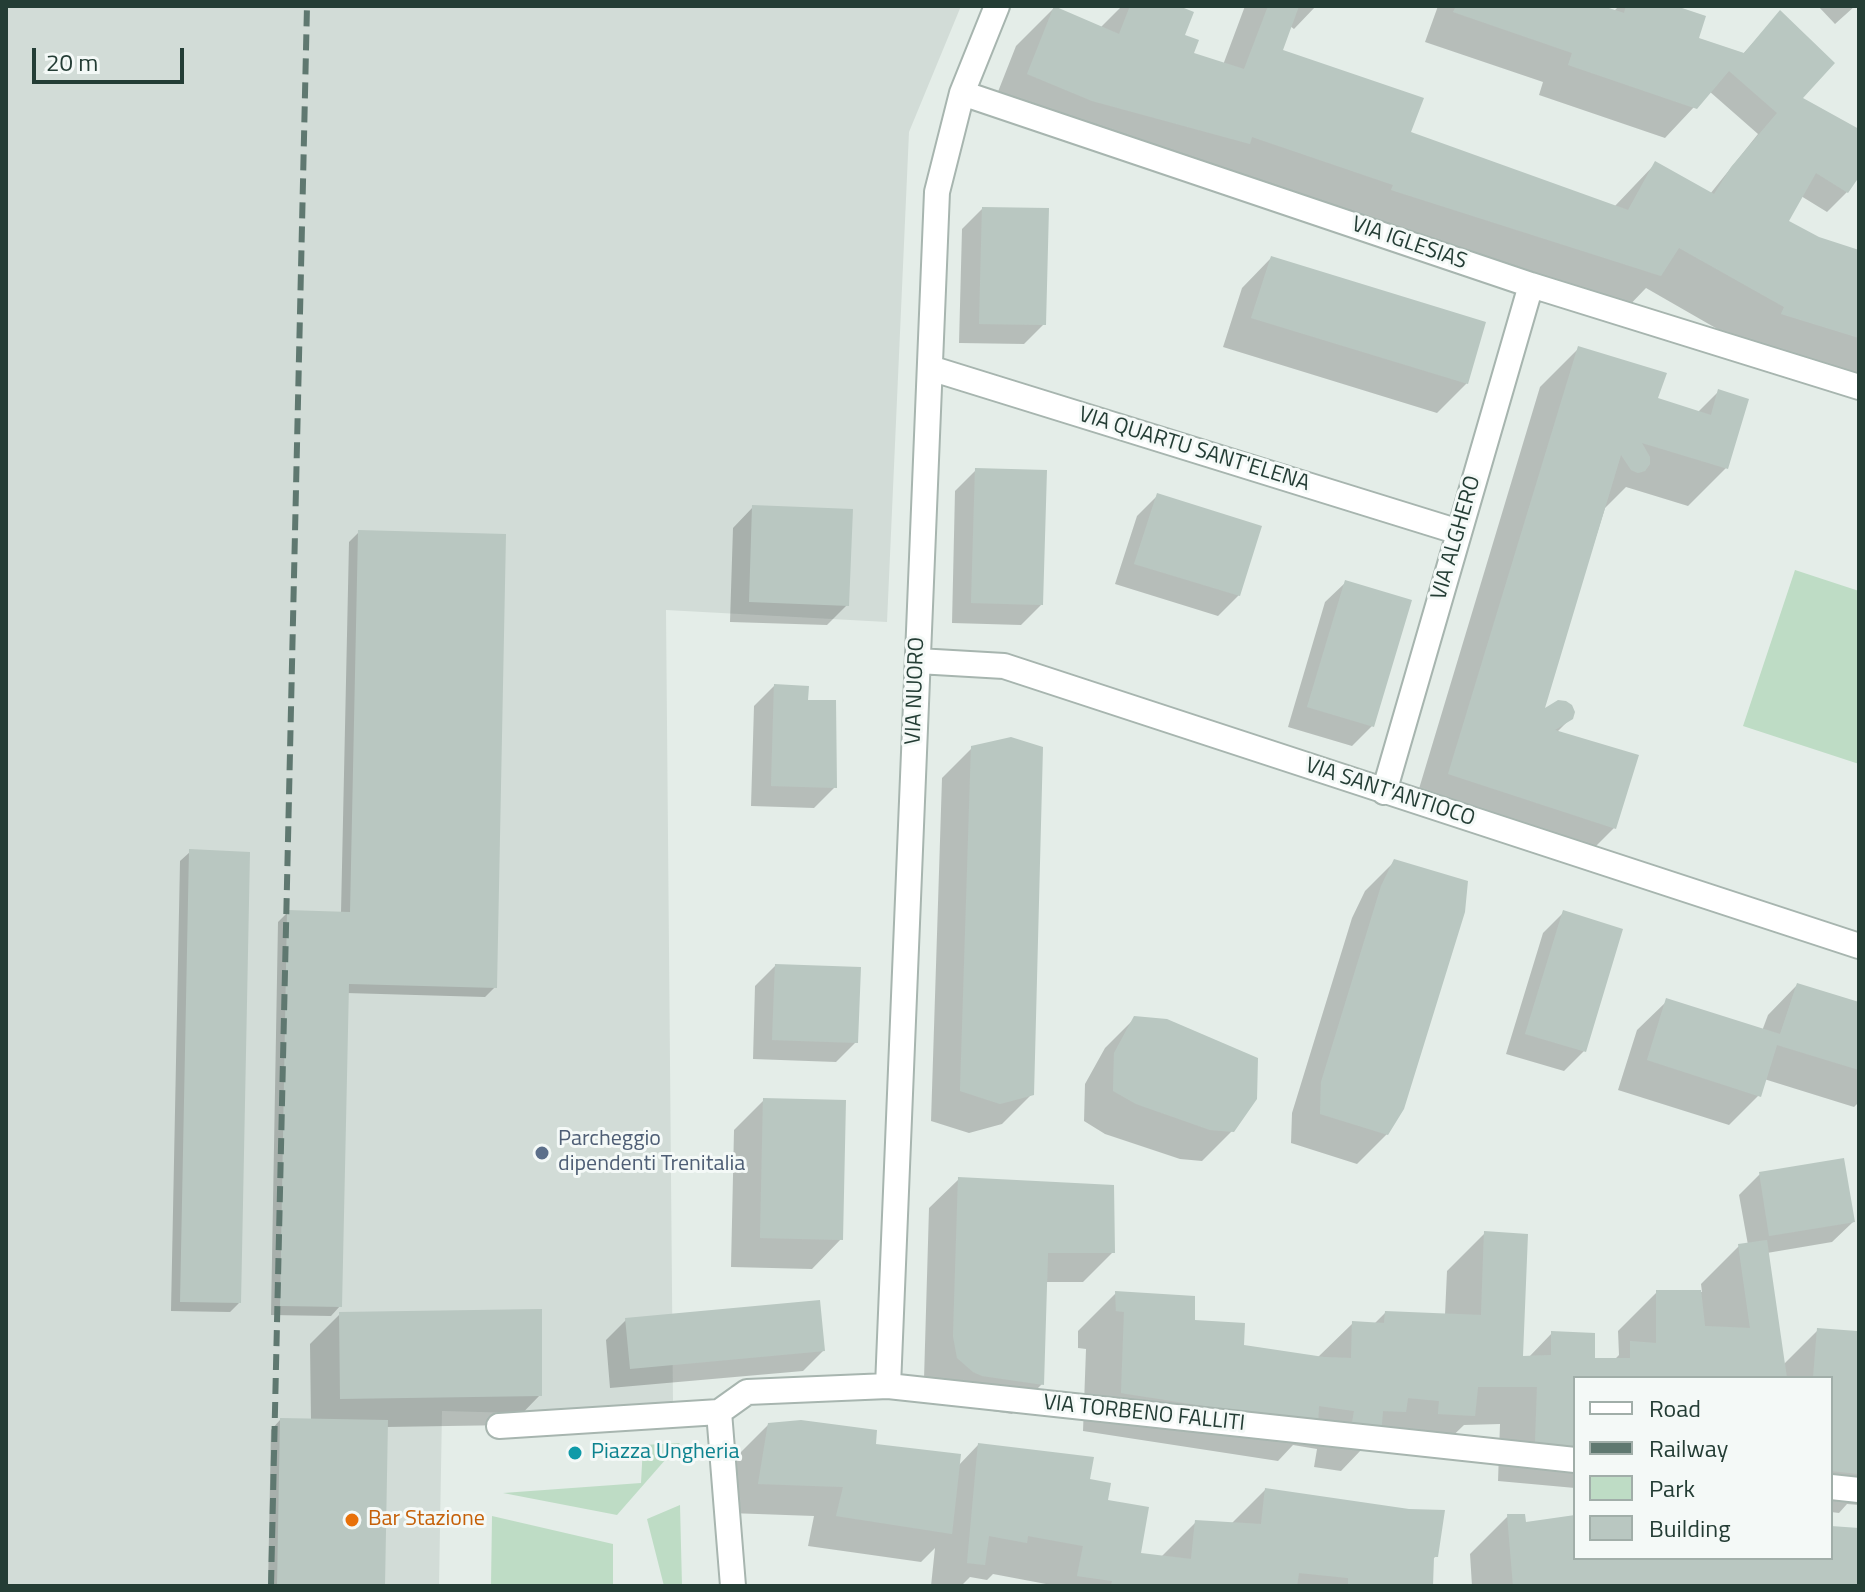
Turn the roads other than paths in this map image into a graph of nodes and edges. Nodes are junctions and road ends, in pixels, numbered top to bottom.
1 (997, 6) edge
2 (962, 93) junction
3 (1531, 285) junction
4 (930, 368) junction
5 (1859, 387) edge
6 (1459, 532) junction
7 (918, 661) junction
8 (1384, 792) junction
9 (1859, 946) edge
10 (888, 1386) junction
11 (719, 1412) junction
12 (499, 1426) dead end
13 (1573, 1460) edge
14 (1833, 1487) edge
15 (1859, 1490) edge
16 (733, 1586) edge

1 - 2 street, VIA NUORO
2 - 3 street, VIA IGLESIAS
2 - 4 street, VIA NUORO
3 - 5 street, VIA IGLESIAS
3 - 6 street, VIA ALGHERO
4 - 6 street, VIA QUARTU SANT'ELENA
4 - 7 street, VIA NUORO
6 - 8 street, VIA ALGHERO
7 - 8 street, VIA SANT'ANTIOCO
7 - 10 street, VIA NUORO
8 - 9 street, VIA SANT'ANTIOCO
10 - 11 street, VIA TORBENO FALLITI
10 - 13 street, VIA TORBENO FALLITI
11 - 12 street
11 - 16 street
14 - 15 street

